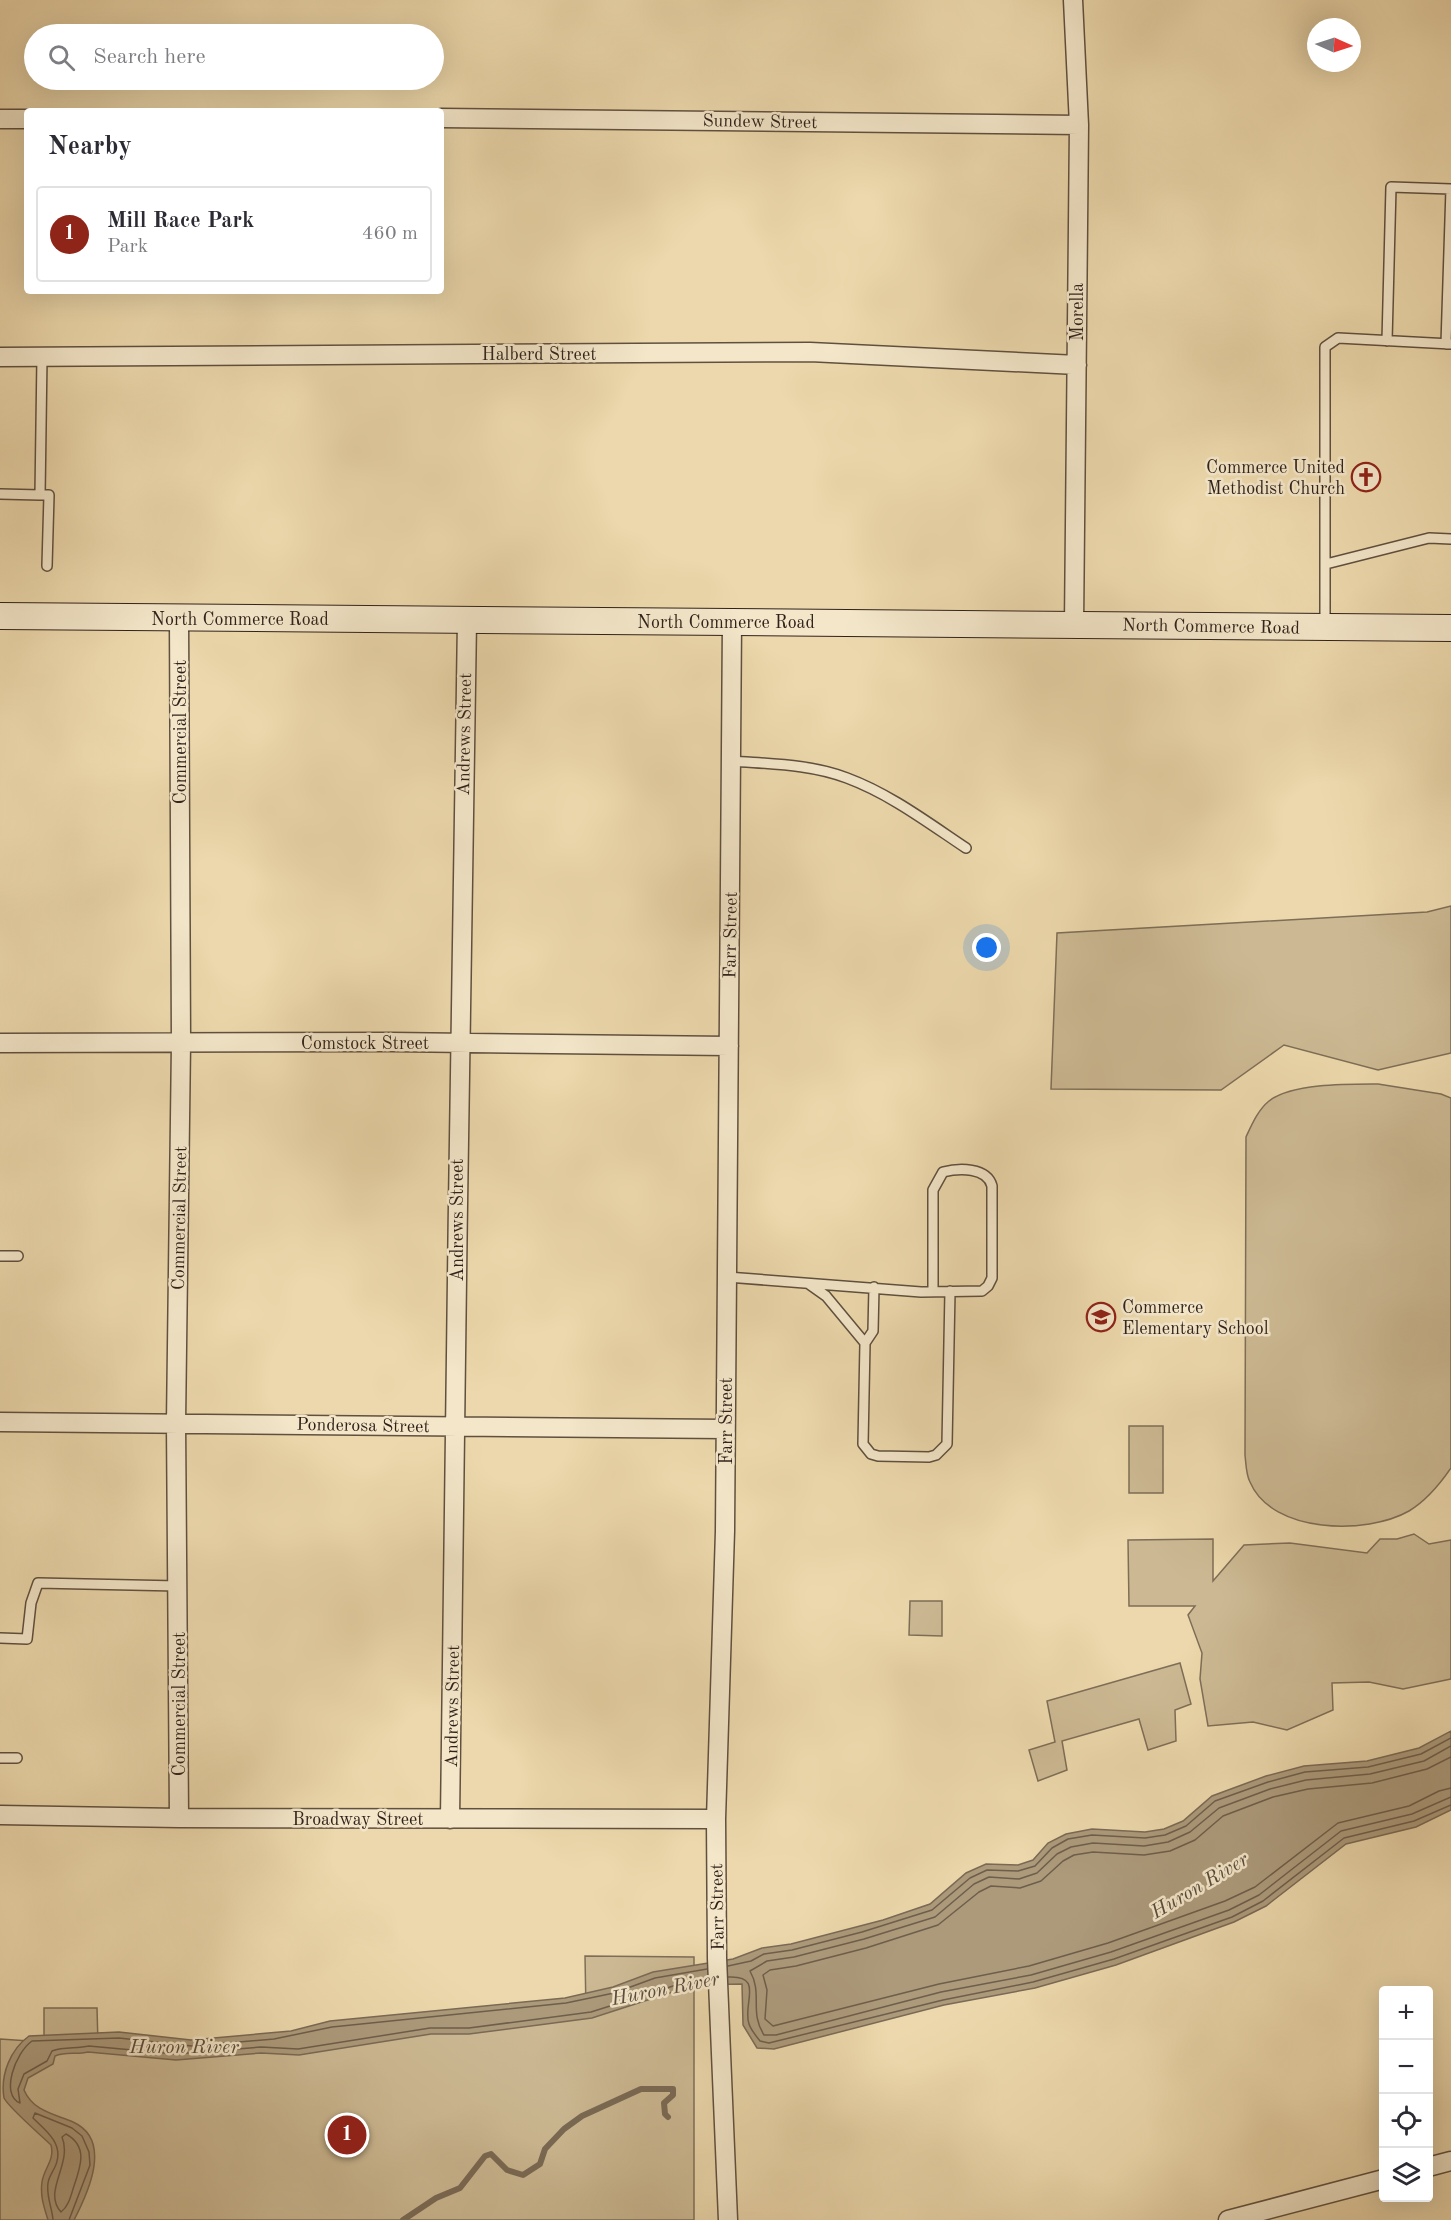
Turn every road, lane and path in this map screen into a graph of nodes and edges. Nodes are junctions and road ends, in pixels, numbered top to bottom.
1 (1073, 0) edge
2 (444, 117) edge
3 (0, 119) edge
4 (24, 119) edge
5 (1079, 125) junction
6 (1451, 189) edge
7 (1387, 341) junction
8 (1449, 344) edge
9 (0, 357) edge
10 (42, 357) junction
11 (1077, 365) junction
12 (0, 494) edge
13 (40, 495) junction
14 (1451, 539) edge
15 (1326, 564) junction
16 (47, 566) dead end
17 (0, 616) edge
18 (179, 618) junction
19 (467, 620) junction
20 (732, 621) junction
21 (1074, 625) junction
22 (1325, 627) junction
23 (1451, 628) edge
24 (732, 761) junction
25 (966, 848) dead end
26 (0, 1043) edge
27 (182, 1043) junction
28 (458, 1043) junction
29 (729, 1046) junction
30 (0, 1256) edge
31 (18, 1256) dead end
32 (727, 1277) junction
33 (807, 1283) junction
34 (874, 1287) junction
35 (950, 1291) junction
36 (933, 1292) junction
37 (865, 1343) junction
38 (0, 1422) edge
39 (176, 1423) junction
40 (456, 1426) junction
41 (725, 1430) junction
42 (178, 1586) junction
43 (0, 1638) edge
44 (0, 1758) edge
45 (17, 1758) dead end
46 (0, 1815) edge
47 (179, 1818) junction
48 (450, 1819) junction
49 (716, 1819) junction
50 (1451, 2161) edge
51 (1433, 2166) edge
52 (1379, 2179) edge
53 (728, 2220) edge
54 (1228, 2220) edge

1 - 5 street, Morella
2 - 5 street, Sundew Street
3 - 4 street
5 - 11 street, Morella
6 - 7 lane
6 - 8 lane
7 - 8 lane
7 - 15 lane
9 - 10 street, Halberd Street
10 - 11 street, Halberd Street
10 - 13 lane
11 - 21 street, Morella
12 - 13 lane
13 - 16 lane
14 - 15 lane
15 - 22 lane
17 - 18 main road, North Commerce Road
18 - 19 main road, North Commerce Road
18 - 27 street, Commercial Street
19 - 20 main road, North Commerce Road
19 - 28 street, Andrews Street
20 - 21 main road, North Commerce Road
20 - 24 street, Farr Street
21 - 22 main road, North Commerce Road
22 - 23 main road, North Commerce Road
24 - 25 lane
24 - 29 street, Farr Street
26 - 27 street, Comstock Street
27 - 28 street, Comstock Street
27 - 39 street, Commercial Street
28 - 29 street, Comstock Street
28 - 40 street, Andrews Street
29 - 32 street, Farr Street
30 - 31 lane
32 - 33 lane
32 - 41 street, Farr Street
33 - 34 lane
33 - 37 lane
34 - 36 lane
34 - 37 lane
35 - 36 lane
35 - 36 lane
35 - 37 lane
38 - 39 street, Ponderosa Street
39 - 40 street, Ponderosa Street
39 - 42 street, Commercial Street
40 - 41 street, Ponderosa Street
40 - 48 street, Andrews Street
41 - 49 street, Farr Street
42 - 43 lane
42 - 47 street, Commercial Street
44 - 45 lane
46 - 47 street, Broadway Street
47 - 48 street, Broadway Street
48 - 49 street, Broadway Street
49 - 53 street, Farr Street
50 - 51 street
52 - 54 street

